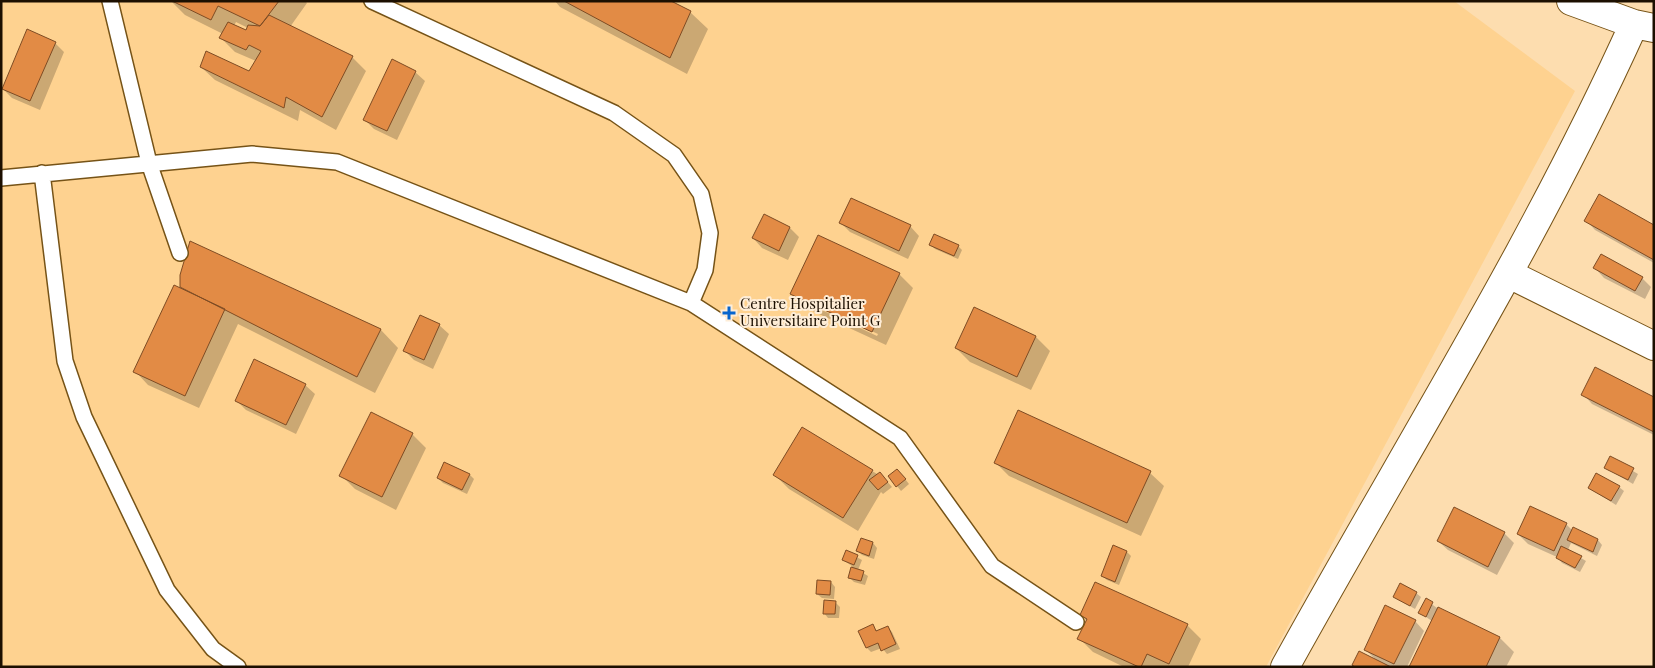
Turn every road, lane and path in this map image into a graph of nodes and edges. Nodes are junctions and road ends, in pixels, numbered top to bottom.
1 (110, 1) edge
2 (372, 1) edge
3 (1571, 1) edge
4 (1644, 26) edge
5 (149, 163) junction
6 (42, 173) junction
7 (1, 178) edge
8 (180, 254) dead end
9 (1509, 274) junction
10 (691, 303) junction
11 (1654, 346) edge
12 (1076, 622) dead end
13 (238, 667) edge
14 (1285, 667) edge

1 - 5 lane
2 - 10 lane
3 - 4 street
4 - 9 street
5 - 6 lane
5 - 8 lane
5 - 10 lane
6 - 7 lane
6 - 13 lane
9 - 11 street
9 - 14 street
10 - 12 lane

